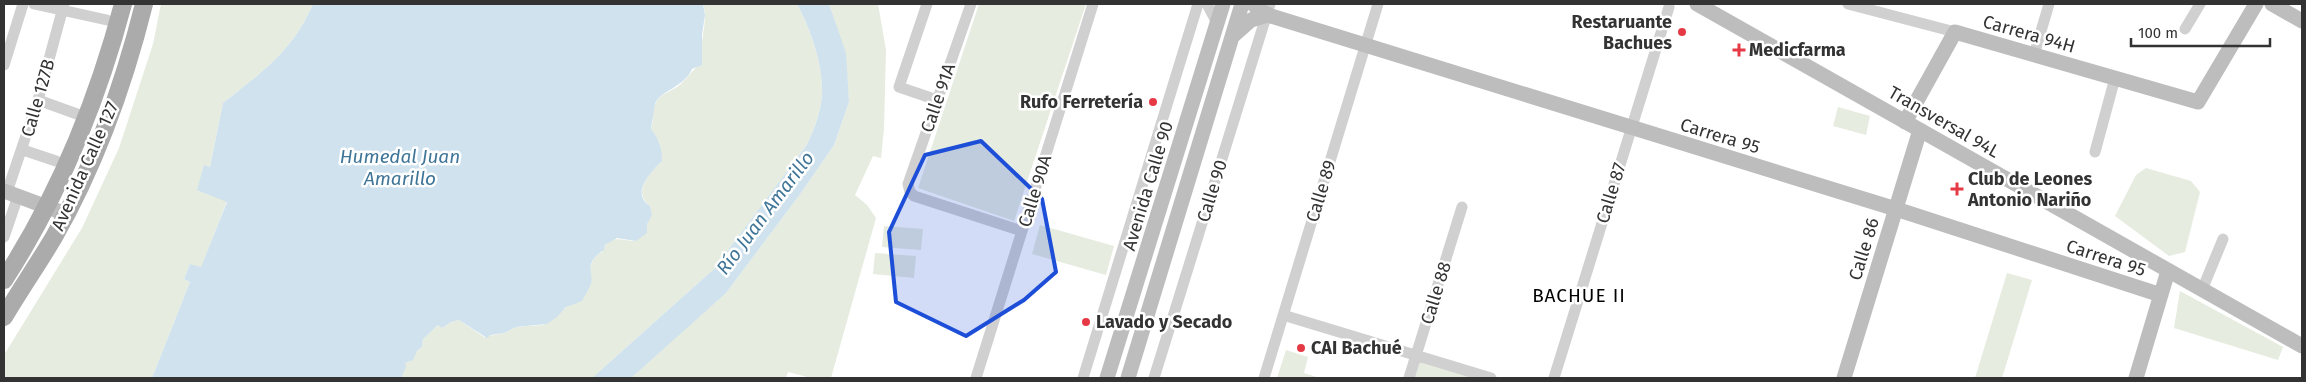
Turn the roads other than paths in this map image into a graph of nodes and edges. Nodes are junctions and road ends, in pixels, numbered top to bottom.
1 (23, 4) edge
2 (34, 4) edge
3 (123, 4) edge
4 (144, 4) edge
5 (926, 4) edge
6 (971, 4) edge
7 (1093, 4) edge
8 (1198, 4) edge
9 (1207, 4) edge
10 (1223, 4) edge
11 (1242, 4) edge
12 (1253, 4) edge
13 (1378, 4) edge
14 (1848, 4) edge
15 (2049, 4) edge
16 (2200, 4) edge
17 (2256, 4) edge
18 (2272, 4) edge
19 (1703, 5) edge
20 (64, 6) edge
21 (1669, 7) dead end
22 (1268, 9) edge
23 (107, 20) dead end
24 (2302, 21) edge
25 (1217, 23) junction
26 (2185, 29) dead end
27 (1954, 32) junction
28 (1232, 37) junction
29 (7, 44) edge
30 (1366, 45) junction
31 (2034, 55) junction
32 (4, 66) edge
33 (2115, 78) junction
34 (38, 100) junction
35 (937, 100) junction
36 (77, 114) dead end
37 (1905, 122) junction
38 (1631, 128) junction
39 (1920, 130) junction
40 (23, 150) junction
41 (2095, 152) dead end
42 (56, 160) dead end
43 (9, 193) edge
44 (47, 206) junction
45 (1462, 207) dead end
46 (1896, 210) junction
47 (66, 214) junction
48 (1022, 231) junction
49 (4, 237) edge
50 (2223, 239) dead end
51 (2168, 271) junction
52 (4, 280) edge
53 (2202, 290) junction
54 (2161, 295) junction
55 (1283, 315) junction
56 (4, 317) edge
57 (2302, 346) edge
58 (1416, 355) junction
59 (976, 378) edge
60 (1083, 378) edge
61 (1107, 378) edge
62 (1128, 378) edge
63 (1154, 378) edge
64 (1264, 378) edge
65 (1409, 378) edge
66 (1491, 378) edge
67 (1554, 378) edge
68 (1844, 378) edge
69 (2136, 378) edge

1 - 29 street
2 - 20 street
3 - 44 main road, Avenida Calle 127
4 - 47 main road, Avenida Calle 127
5 - 35 street
6 - 35 street, Calle 91A
7 - 48 street, Calle 90A
8 - 60 street
9 - 25 street
10 - 25 street, Avenida Calle 90
11 - 28 street, Avenida Calle 90
12 - 22 street, Carrera 95
13 - 30 street, Calle 89
14 - 27 street, Carrera 94H
15 - 31 street
16 - 26 street
17 - 33 street, Carrera 94H
18 - 24 street
19 - 37 street, Transversal 94L
20 - 23 street
20 - 34 street, Calle 127B
21 - 38 street, Calle 87
22 - 28 street
22 - 30 street, Carrera 95
22 - 63 street, Calle 90
25 - 61 street, Avenida Calle 90
27 - 31 street, Carrera 94H
27 - 37 street
28 - 62 street, Avenida Calle 90
29 - 32 street
30 - 38 street, Carrera 95
30 - 55 street, Calle 89
31 - 33 street, Carrera 94H
33 - 41 street
34 - 36 street
34 - 40 street, Calle 127B
35 - 48 street, Calle 91A
37 - 39 street, Transversal 94L
38 - 46 street, Carrera 95
38 - 67 street, Calle 87
39 - 46 street, Calle 86
39 - 51 street, Transversal 94L
40 - 42 street
40 - 43 street, Calle 127B
43 - 44 street
43 - 49 street, Calle 127B
44 - 47 street
44 - 52 main road, Avenida Calle 127
45 - 58 street, Calle 88
46 - 54 street, Carrera 95
46 - 68 street, Calle 86
47 - 56 main road, Avenida Calle 127
48 - 59 street, Calle 90A
50 - 53 street
51 - 53 street, Transversal 94L
51 - 54 street
53 - 57 street, Transversal 94L
54 - 69 street
55 - 58 street
55 - 64 street, Calle 89
58 - 65 street, Calle 88
58 - 66 street

